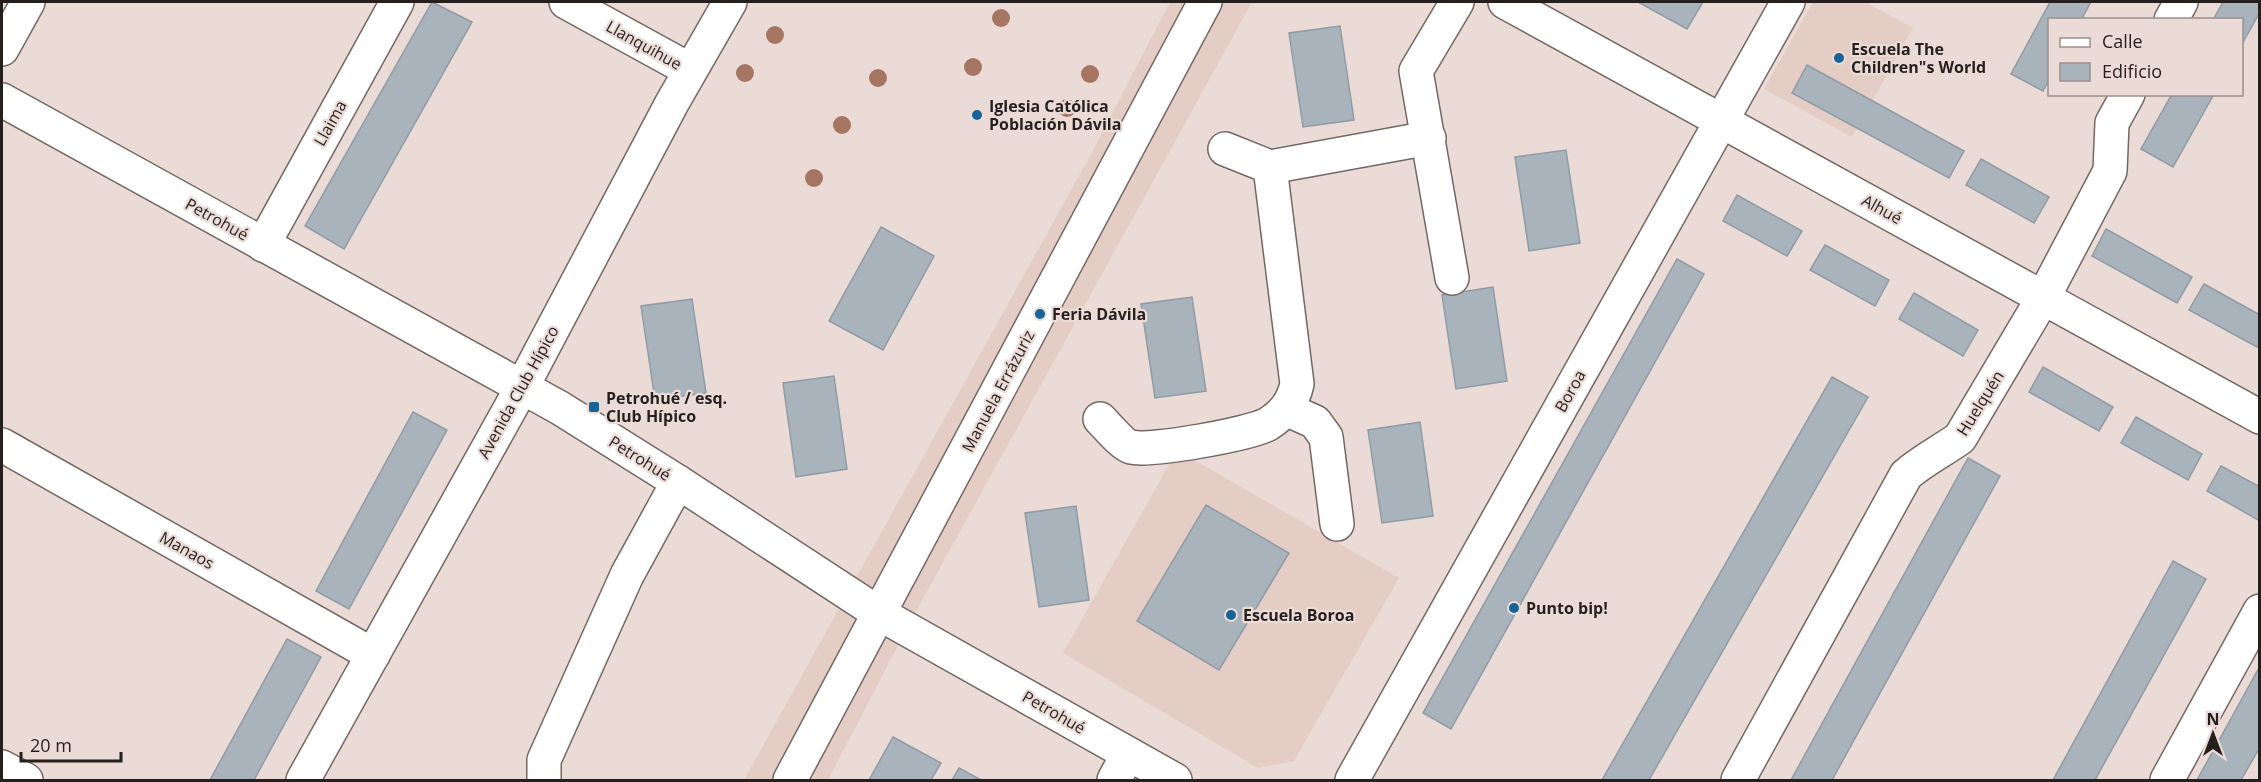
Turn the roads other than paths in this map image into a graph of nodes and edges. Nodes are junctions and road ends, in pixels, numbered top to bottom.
1 (28, 2) edge
2 (371, 2) edge
3 (397, 2) edge
4 (566, 2) edge
5 (730, 2) edge
6 (1204, 2) edge
7 (1457, 2) edge
8 (1505, 2) edge
9 (1788, 2) edge
10 (2181, 2) edge
11 (2171, 18) edge
12 (2, 49) edge
13 (690, 70) junction
14 (2127, 96) edge
15 (2, 100) edge
16 (1722, 121) junction
17 (1428, 138) junction
18 (1225, 149) dead end
19 (1270, 167) junction
20 (253, 240) junction
21 (1452, 278) dead end
22 (2043, 298) junction
23 (521, 389) junction
24 (1286, 409) junction
25 (2259, 417) edge
26 (1100, 419) dead end
27 (2, 445) edge
28 (678, 482) junction
29 (1337, 524) dead end
30 (2259, 611) edge
31 (880, 614) junction
32 (373, 655) junction
33 (2, 767) edge
34 (1121, 767) edge
35 (26, 780) edge
36 (303, 780) edge
37 (544, 780) edge
38 (790, 780) edge
39 (1175, 780) edge
40 (1352, 780) edge
41 (1738, 780) edge
42 (2167, 780) edge

1 - 12 street
2 - 20 street, Llaima
3 - 20 street, Llaima
4 - 13 street, Llanquihue
5 - 13 street, Avenida Club Hípico
6 - 31 street, Manuela Errázuriz
7 - 17 street
8 - 16 street, Alhué
9 - 16 street, Boroa
10 - 11 street
13 - 23 street, Avenida Club Hípico
14 - 22 street, Huelquén
15 - 20 street, Petrohué
16 - 22 street, Alhué
16 - 40 street, Boroa
17 - 19 street
17 - 21 street
18 - 19 street
19 - 24 street
20 - 23 street, Petrohué
22 - 25 street, Alhué
22 - 41 street, Huelquén
23 - 28 street, Petrohué
23 - 32 street, Avenida Club Hípico
24 - 26 street
24 - 29 street
27 - 32 street, Manaos
28 - 31 street, Petrohué
28 - 37 street
30 - 42 street
31 - 34 street, Petrohué
31 - 38 street, Manuela Errázuriz
32 - 36 street, Avenida Club Hípico
33 - 35 street
34 - 39 street, Petrohué

